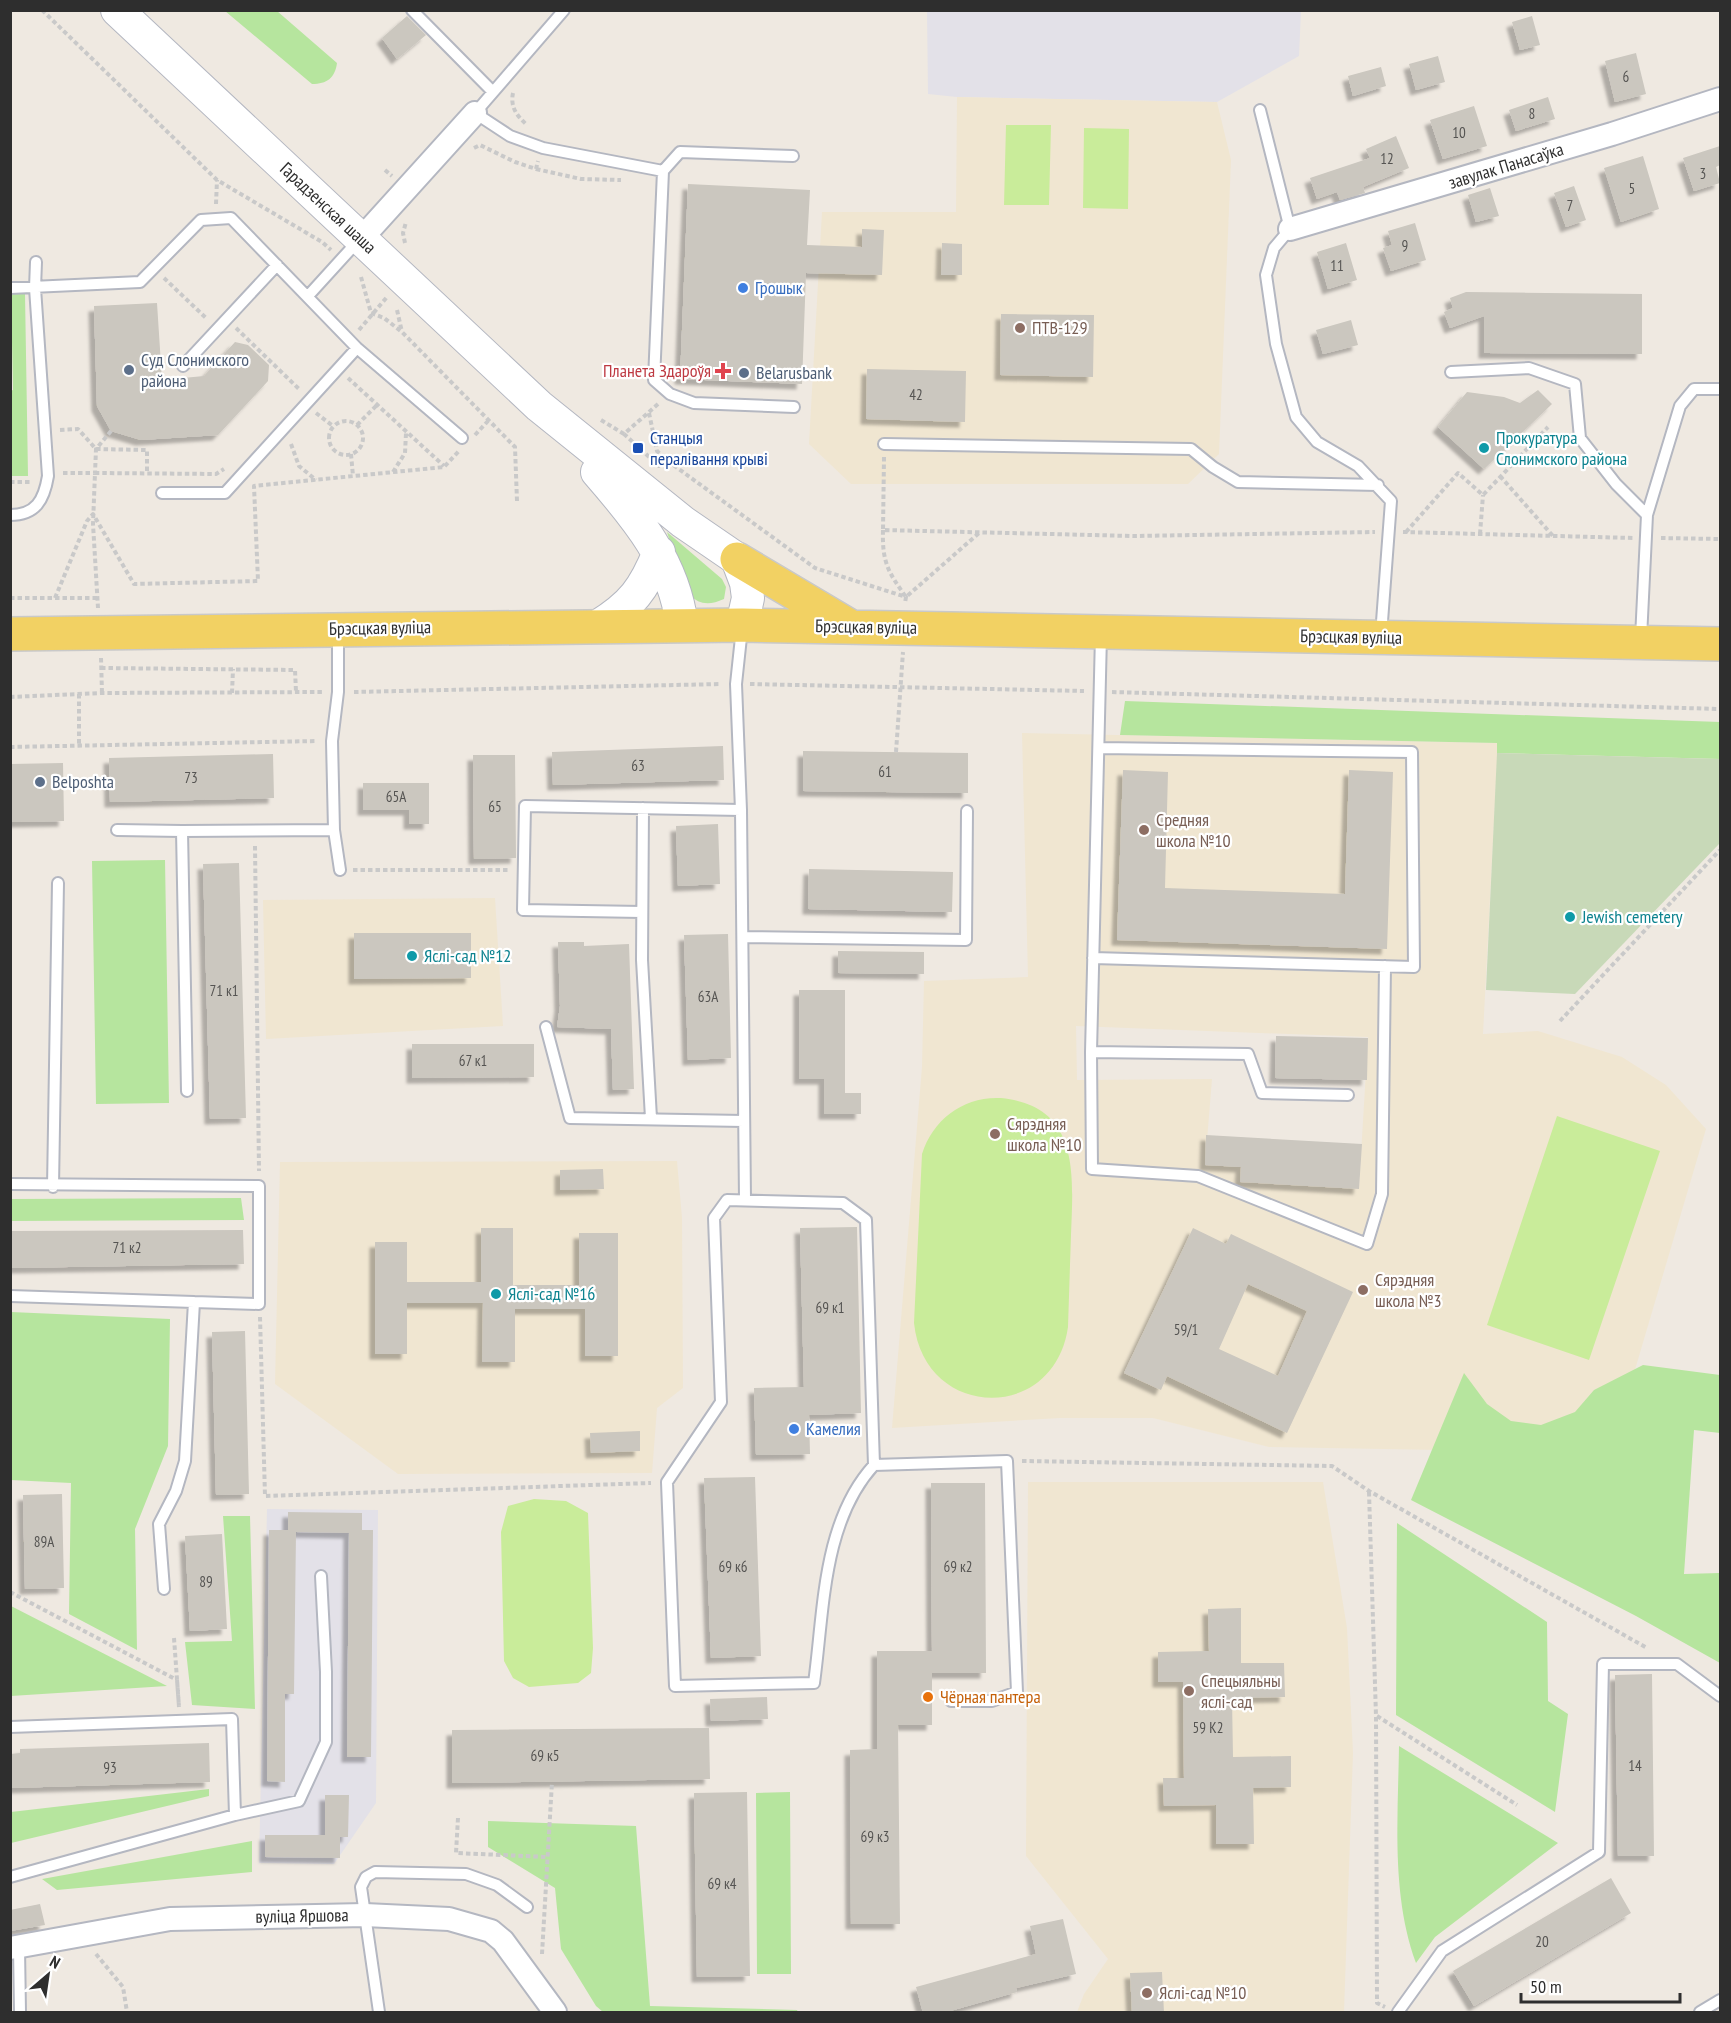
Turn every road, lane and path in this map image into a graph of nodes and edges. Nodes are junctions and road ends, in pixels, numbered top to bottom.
1 (42, 10) edge
2 (117, 10) edge
3 (412, 10) edge
4 (560, 12) edge
5 (514, 86) dead end
6 (493, 92) junction
7 (1720, 99) edge
8 (1260, 110) dead end
9 (475, 113) junction
10 (543, 148) junction
11 (467, 152) dead end
12 (793, 156) dead end
13 (536, 169) junction
14 (663, 176) junction
15 (217, 180) junction
16 (216, 218) junction
17 (408, 218) dead end
18 (1290, 229) junction
19 (351, 249) junction
20 (36, 262) dead end
21 (277, 265) junction
22 (169, 268) dead end
23 (163, 276) junction
24 (363, 280) junction
25 (156, 284) dead end
26 (370, 284) dead end
27 (10, 288) edge
28 (35, 288) junction
29 (392, 290) junction
30 (308, 296) junction
31 (371, 313) junction
32 (227, 319) junction
33 (218, 329) junction
34 (402, 332) junction
35 (357, 348) junction
36 (183, 366) dead end
37 (1451, 372) dead end
38 (345, 376) dead end
39 (308, 382) dead end
40 (1720, 389) edge
41 (300, 390) junction
42 (670, 394) junction
43 (293, 398) dead end
44 (377, 405) junction
45 (539, 406) junction
46 (794, 407) dead end
47 (649, 412) junction
48 (306, 419) dead end
49 (488, 421) junction
50 (357, 425) junction
51 (333, 426) junction
52 (1548, 427) dead end
53 (55, 431) dead end
54 (111, 431) dead end
55 (406, 432) junction
56 (467, 439) junction
57 (284, 442) dead end
58 (884, 444) joint
59 (96, 449) junction
60 (351, 454) junction
61 (665, 459) junction
62 (444, 467) junction
63 (225, 468) dead end
64 (392, 472) junction
65 (59, 473) dead end
66 (94, 473) junction
67 (147, 473) junction
68 (354, 476) junction
69 (1500, 476) junction
70 (254, 478) dead end
71 (316, 480) junction
72 (1378, 485) junction
73 (254, 486) junction
74 (162, 494) dead end
75 (1483, 495) junction
76 (517, 501) dead end
77 (93, 514) junction
78 (10, 515) edge
79 (1647, 515) junction
80 (883, 530) junction
81 (980, 532) junction
82 (1390, 532) junction
83 (1405, 532) junction
84 (1480, 534) junction
85 (1553, 536) junction
86 (1644, 538) junction
87 (1720, 539) edge
88 (659, 552) junction
89 (737, 559) junction
90 (10, 598) edge
91 (55, 598) junction
92 (97, 598) junction
93 (905, 612) junction
94 (682, 625) junction
95 (742, 625) junction
96 (598, 626) junction
97 (849, 626) junction
98 (338, 628) junction
99 (100, 632) junction
100 (1101, 632) junction
101 (10, 634) edge
102 (1381, 638) junction
103 (1641, 642) junction
104 (1720, 644) edge
105 (101, 668) junction
106 (232, 669) junction
107 (736, 684) junction
108 (901, 687) junction
109 (296, 692) junction
110 (338, 692) junction
111 (1100, 692) junction
112 (102, 693) junction
113 (232, 693) junction
114 (79, 694) junction
115 (10, 697) edge
116 (1720, 709) edge
117 (332, 741) junction
118 (79, 746) junction
119 (10, 747) edge
120 (1099, 748) junction
121 (896, 752) dead end
122 (643, 808) junction
123 (741, 810) junction
124 (967, 811) dead end
125 (117, 830) dead end
126 (255, 830) junction
127 (334, 830) junction
128 (182, 831) junction
129 (1720, 850) edge
130 (340, 870) joint
131 (524, 870) junction
132 (58, 883) dead end
133 (642, 912) junction
134 (742, 937) junction
135 (1094, 958) junction
136 (1385, 966) junction
137 (1560, 1021) dead end
138 (546, 1027) dead end
139 (1091, 1052) junction
140 (187, 1091) dead end
141 (1348, 1095) dead end
142 (651, 1118) junction
143 (744, 1121) junction
144 (10, 1184) edge
145 (259, 1185) junction
146 (53, 1186) junction
147 (745, 1199) junction
148 (10, 1296) edge
149 (194, 1302) junction
150 (259, 1304) junction
151 (1007, 1461) junction
152 (874, 1465) junction
153 (667, 1482) junction
154 (1369, 1491) junction
155 (321, 1576) dead end
156 (164, 1589) dead end
157 (10, 1592) edge
158 (174, 1638) dead end
159 (1677, 1664) junction
160 (1720, 1696) edge
161 (951, 1701) dead end
162 (1376, 1716) junction
163 (180, 1721) junction
164 (10, 1727) edge
165 (552, 1782) dead end
166 (1516, 1805) dead end
167 (235, 1815) junction
168 (458, 1818) dead end
169 (547, 1857) junction
170 (10, 1877) edge
171 (527, 1906) dead end
172 (365, 1915) junction
173 (90, 1935) junction
174 (15, 1948) edge
175 (546, 1962) dead end
176 (1720, 2000) edge
177 (1398, 2012) edge
178 (20, 2013) edge
179 (127, 2013) edge
180 (380, 2013) edge
181 (555, 2013) edge
182 (1700, 2013) edge

1 - 15 path
2 - 19 main road, Гарадзенская шаша
3 - 6 lane
4 - 6 lane
5 - 10 path
6 - 9 lane
7 - 18 street, завулак Панасаўка
8 - 18 lane
9 - 10 lane
9 - 19 street
10 - 13 path
10 - 14 lane
11 - 13 path
12 - 14 lane
13 - 14 path
14 - 42 lane
15 - 16 path
15 - 19 path
16 - 21 lane
16 - 28 lane
17 - 29 path
18 - 72 lane
19 - 24 path
19 - 29 main road, Гарадзенская шаша
19 - 30 lane
20 - 28 lane
21 - 30 lane
21 - 32 lane
22 - 23 path
23 - 25 path
23 - 33 path
24 - 26 path
24 - 31 path
27 - 28 lane
28 - 78 lane
29 - 31 path
29 - 34 path
29 - 45 main road, Гарадзенская шаша
30 - 35 lane
31 - 34 path
32 - 33 lane
32 - 41 path
33 - 36 lane
34 - 49 path
35 - 56 lane
35 - 74 lane
37 - 79 lane
38 - 44 path
39 - 41 path
40 - 79 lane
41 - 43 path
42 - 46 lane
42 - 47 path
44 - 50 path
44 - 55 path
45 - 88 main road, Гарадзенская шаша
45 - 89 main road, Гарадзенская шаша
47 - 61 path
47 - 61 path
48 - 51 path
49 - 56 path
49 - 76 path
50 - 51 path
50 - 60 path
51 - 60 path
52 - 69 path
53 - 59 path
54 - 59 path
55 - 62 path
55 - 64 path
56 - 62 path
57 - 71 path
58 - 72 lane
58 - 80 path
59 - 66 path
59 - 67 path
60 - 68 path
61 - 93 path
62 - 64 path
63 - 67 path
64 - 68 path
65 - 66 path
66 - 67 path
66 - 77 path
68 - 71 path
69 - 75 path
69 - 85 path
70 - 73 path
71 - 73 path
72 - 82 lane
73 - 77 path
75 - 83 path
75 - 84 path
77 - 91 path
77 - 92 path
79 - 86 lane
80 - 81 path
80 - 93 path
81 - 82 path
81 - 93 path
82 - 83 path
82 - 102 lane
83 - 84 path
84 - 85 path
85 - 86 path
86 - 87 path
86 - 103 lane
88 - 94 main road, Гарадзенская шаша
88 - 96 main road
89 - 95 main road
89 - 97 main road
90 - 91 path
91 - 92 path
92 - 99 path
93 - 97 main road, Брэсцкая вуліца
93 - 100 main road, Брэсцкая вуліца
93 - 108 path
94 - 95 main road, Брэсцкая вуліца
94 - 96 main road, Брэсцкая вуліца
95 - 97 main road, Брэсцкая вуліца
95 - 107 lane
96 - 98 main road, Брэсцкая вуліца
98 - 99 main road, Брэсцкая вуліца
98 - 110 lane
99 - 101 main road, Брэсцкая вуліца
99 - 105 path
100 - 102 main road, Брэсцкая вуліца
100 - 111 lane
102 - 103 main road, Брэсцкая вуліца
103 - 104 main road, Брэсцкая вуліца
105 - 106 path
105 - 112 path
106 - 109 path
106 - 113 path
107 - 108 path
107 - 110 path
107 - 123 lane
108 - 111 path
108 - 121 path
109 - 110 path
109 - 113 path
110 - 117 lane
111 - 116 path
111 - 120 lane
112 - 113 path
112 - 114 path
114 - 115 path
114 - 118 path
117 - 118 path
117 - 127 lane
118 - 119 path
120 - 135 lane
120 - 136 lane
122 - 123 lane
122 - 131 lane
122 - 133 lane
123 - 134 lane
124 - 134 lane
125 - 128 lane
126 - 127 lane
126 - 128 lane
126 - 145 path
127 - 130 lane
128 - 140 lane
129 - 137 path
130 - 131 path
131 - 133 lane
132 - 146 lane
133 - 142 lane
134 - 143 lane
135 - 136 lane
135 - 139 lane
136 - 139 lane
138 - 142 lane
139 - 141 lane
142 - 143 lane
143 - 147 lane
144 - 146 lane
145 - 146 lane
145 - 150 lane
147 - 152 lane
147 - 153 lane
148 - 149 lane
149 - 150 lane
149 - 156 lane
150 - 153 path
151 - 152 lane
151 - 154 path
151 - 161 lane
152 - 153 lane
154 - 159 path
154 - 162 path
155 - 167 lane
157 - 163 path
158 - 163 path
159 - 160 lane
159 - 177 lane
162 - 166 path
162 - 177 path
163 - 164 lane
163 - 167 lane
165 - 169 path
167 - 170 lane
168 - 169 path
169 - 175 path
171 - 172 lane
172 - 173 street, вуліца Яршова
172 - 180 lane
172 - 181 street, вуліца Яршова
173 - 174 street, вуліца Яршова
173 - 179 path
174 - 178 lane
176 - 182 lane

